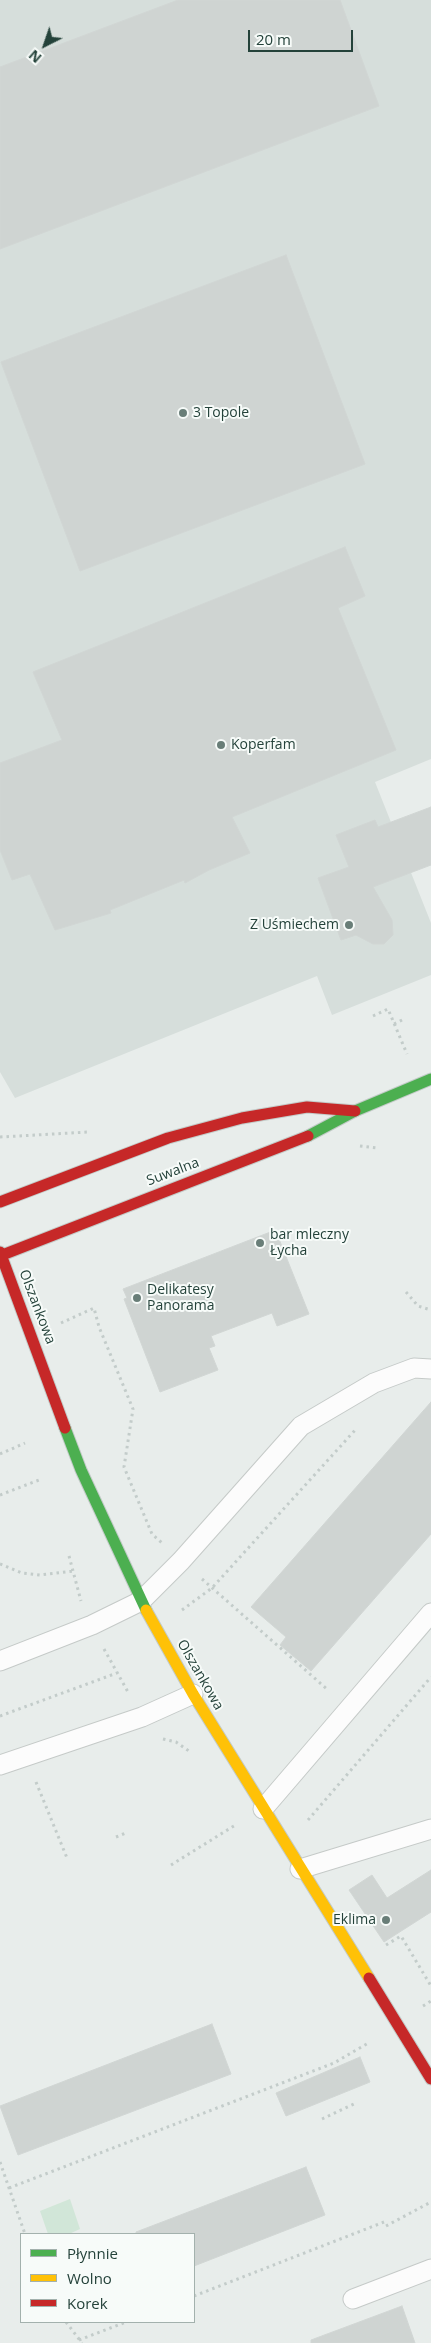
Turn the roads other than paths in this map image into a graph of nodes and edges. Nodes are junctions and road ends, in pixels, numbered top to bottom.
1 (431, 1079) edge
2 (355, 1111) junction
3 (0, 1202) edge
4 (0, 1254) edge
5 (431, 1369) edge
6 (141, 1601) junction
7 (429, 1620) edge
8 (0, 1661) edge
9 (192, 1694) junction
10 (0, 1765) edge
11 (263, 1809) junction
12 (431, 1829) edge
13 (300, 1869) junction
14 (431, 2079) edge
15 (431, 2269) edge
16 (353, 2299) dead end

1 - 2 street, Suwalna
2 - 3 street, Suwalna
2 - 4 street, Suwalna
4 - 6 street, Olszankowa
5 - 6 lane
6 - 8 lane
6 - 9 street, Olszankowa
7 - 11 lane
9 - 10 lane
9 - 11 street, Olszankowa
11 - 13 street, Olszankowa
12 - 13 lane
13 - 14 street, Olszankowa
15 - 16 lane

